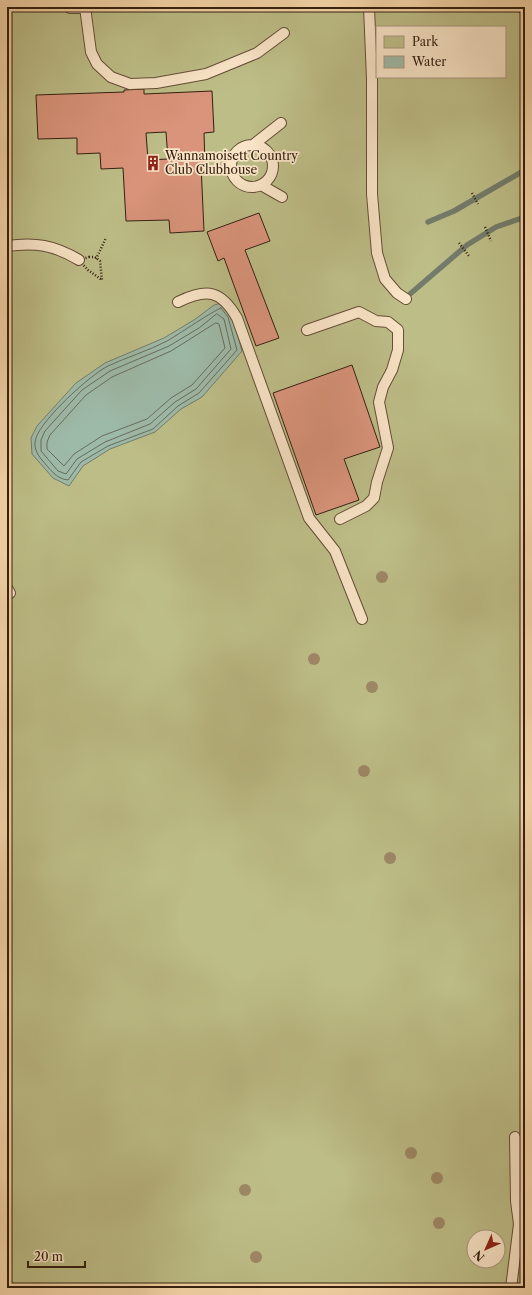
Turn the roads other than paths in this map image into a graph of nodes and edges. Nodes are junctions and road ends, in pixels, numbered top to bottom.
1 (369, 7) edge
2 (521, 7) edge
3 (70, 8) edge
4 (85, 8) edge
5 (525, 8) edge
6 (284, 33) dead end
7 (281, 123) dead end
8 (253, 145) junction
9 (261, 185) junction
10 (282, 196) dead end
11 (7, 246) edge
12 (79, 260) road end
13 (406, 299) dead end
14 (178, 302) dead end
15 (307, 330) dead end
16 (340, 519) dead end
17 (362, 619) dead end
18 (515, 1137) dead end
19 (511, 1288) edge

1 - 13 lane
2 - 5 lane
3 - 4 lane
4 - 6 lane
7 - 8 lane
8 - 9 lane
8 - 9 lane
9 - 10 lane
11 - 12 lane
14 - 17 lane
15 - 16 lane
18 - 19 lane

